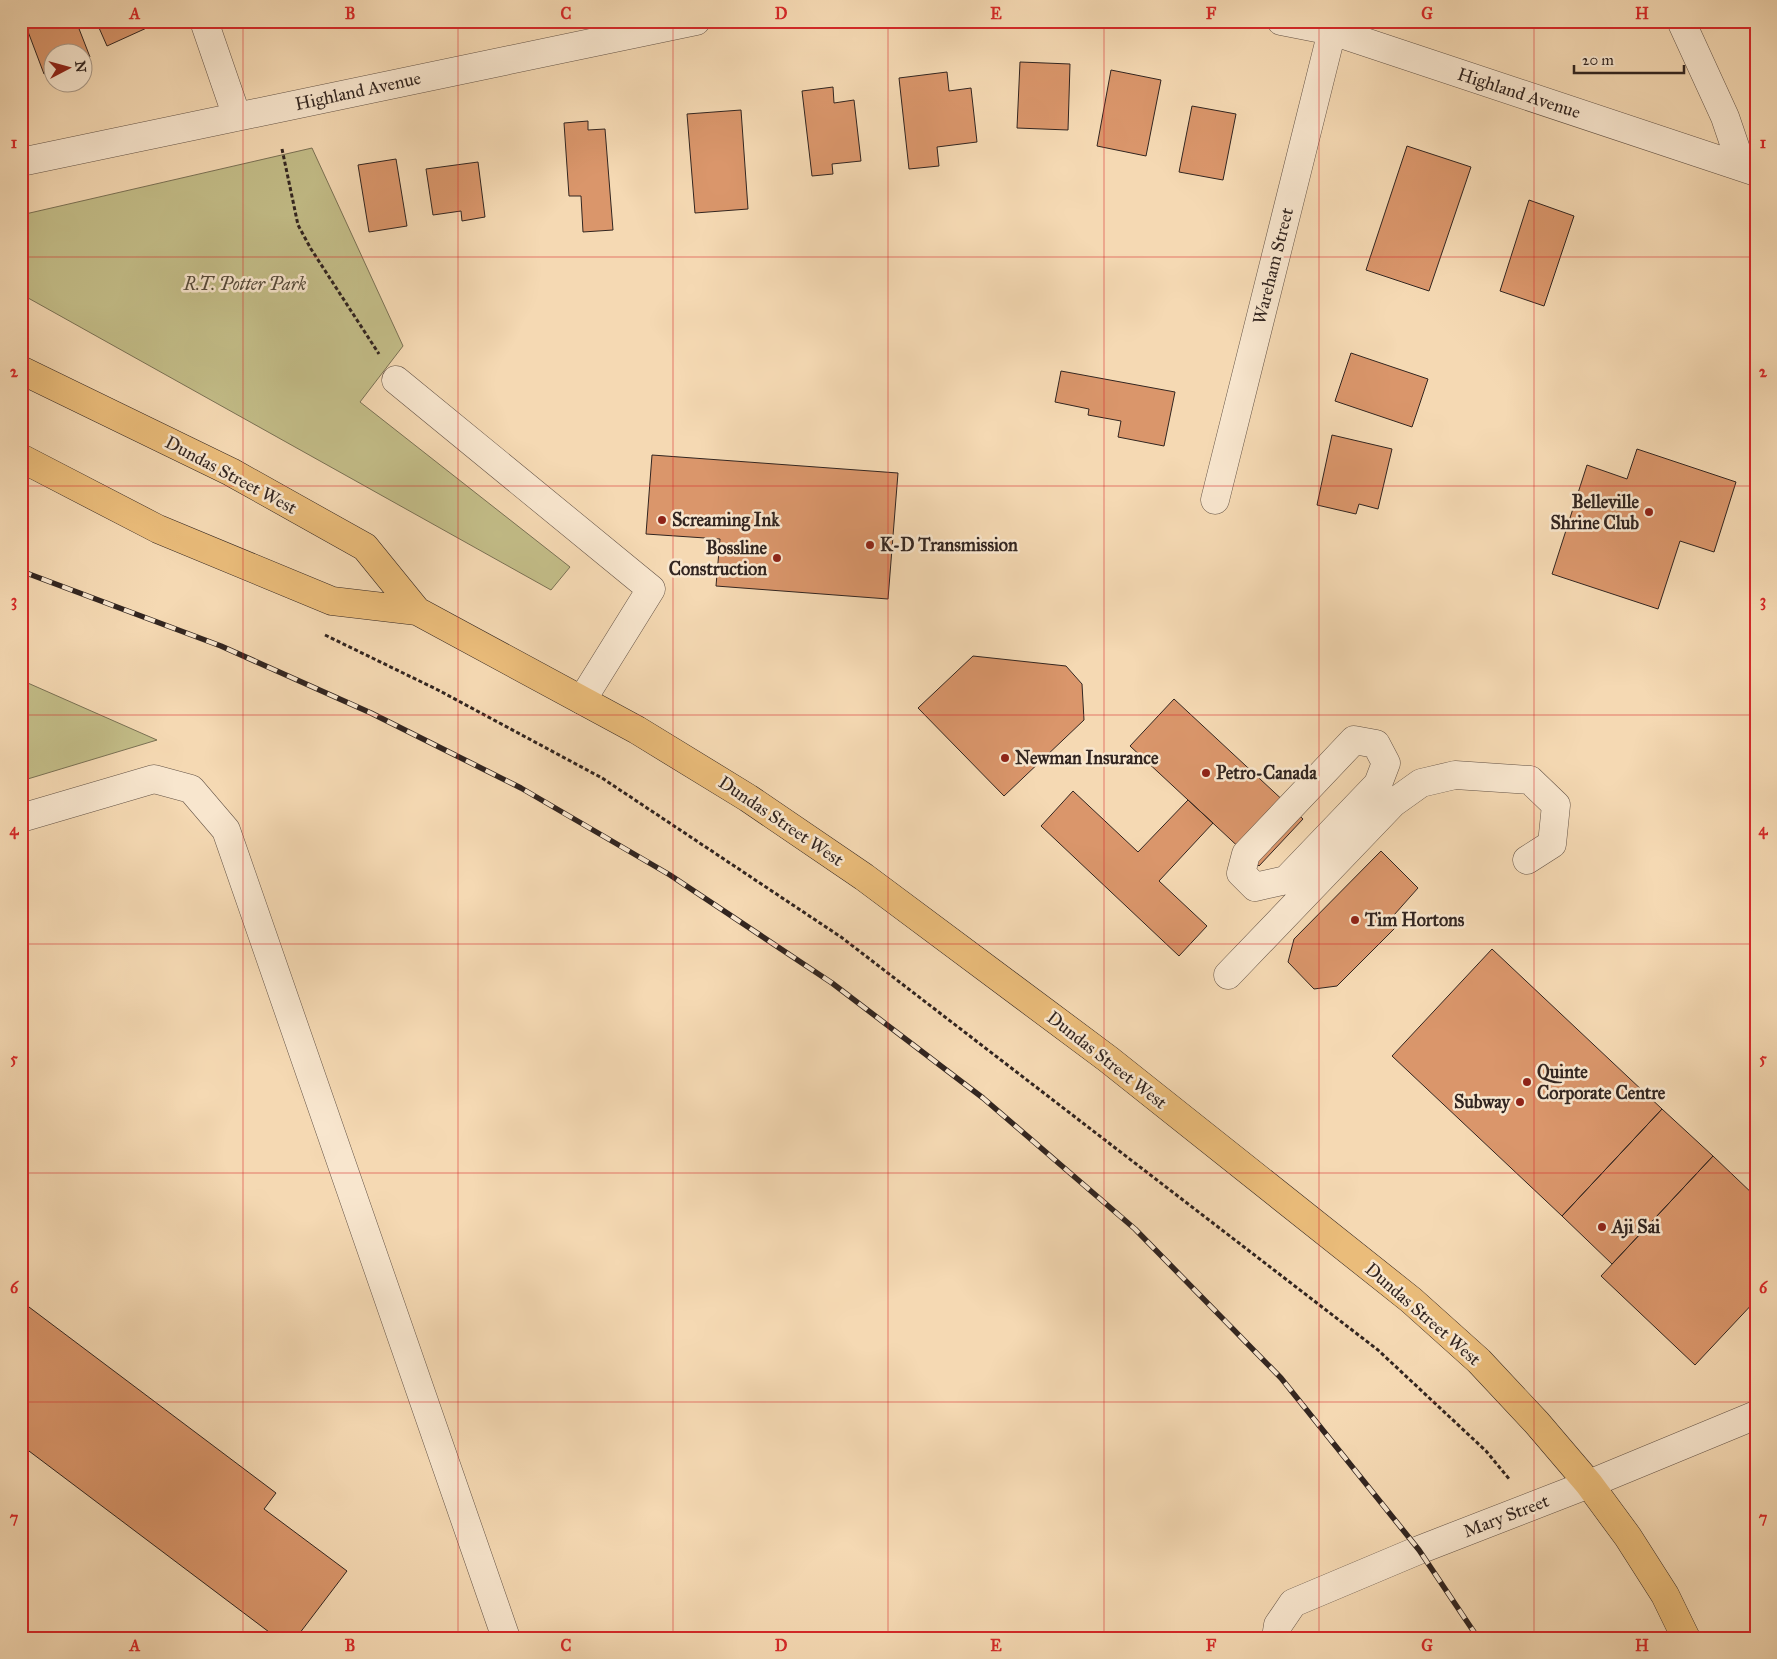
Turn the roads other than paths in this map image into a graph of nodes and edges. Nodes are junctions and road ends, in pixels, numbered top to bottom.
1 (204, 21) edge
2 (696, 21) edge
3 (1281, 21) edge
4 (1681, 21) edge
5 (1332, 31) junction
6 (236, 117) junction
7 (21, 162) edge
8 (1749, 169) edge
9 (21, 370) edge
10 (396, 380) road end
11 (21, 458) edge
12 (1215, 500) dead end
13 (417, 610) junction
14 (582, 700) junction
15 (21, 818) edge
16 (1527, 860) dead end
17 (1255, 887) joint
18 (1228, 975) dead end
19 (1756, 1415) edge
20 (1589, 1484) junction
21 (506, 1638) edge
22 (1276, 1638) edge
23 (1686, 1638) edge

1 - 6 street
2 - 6 street, Highland Avenue
3 - 5 street, Highland Avenue
4 - 8 street
5 - 8 street, Highland Avenue
5 - 12 street, Wareham Street
6 - 7 street, Highland Avenue
9 - 13 main road, Dundas Street West
10 - 14 street
11 - 13 main road, Dundas Street West
13 - 14 main road, Dundas Street West
14 - 20 main road, Dundas Street West
15 - 21 street
16 - 18 street
17 - 17 street
19 - 20 street, Mary Street
20 - 22 street, Mary Street
20 - 23 main road, Dundas Street West

